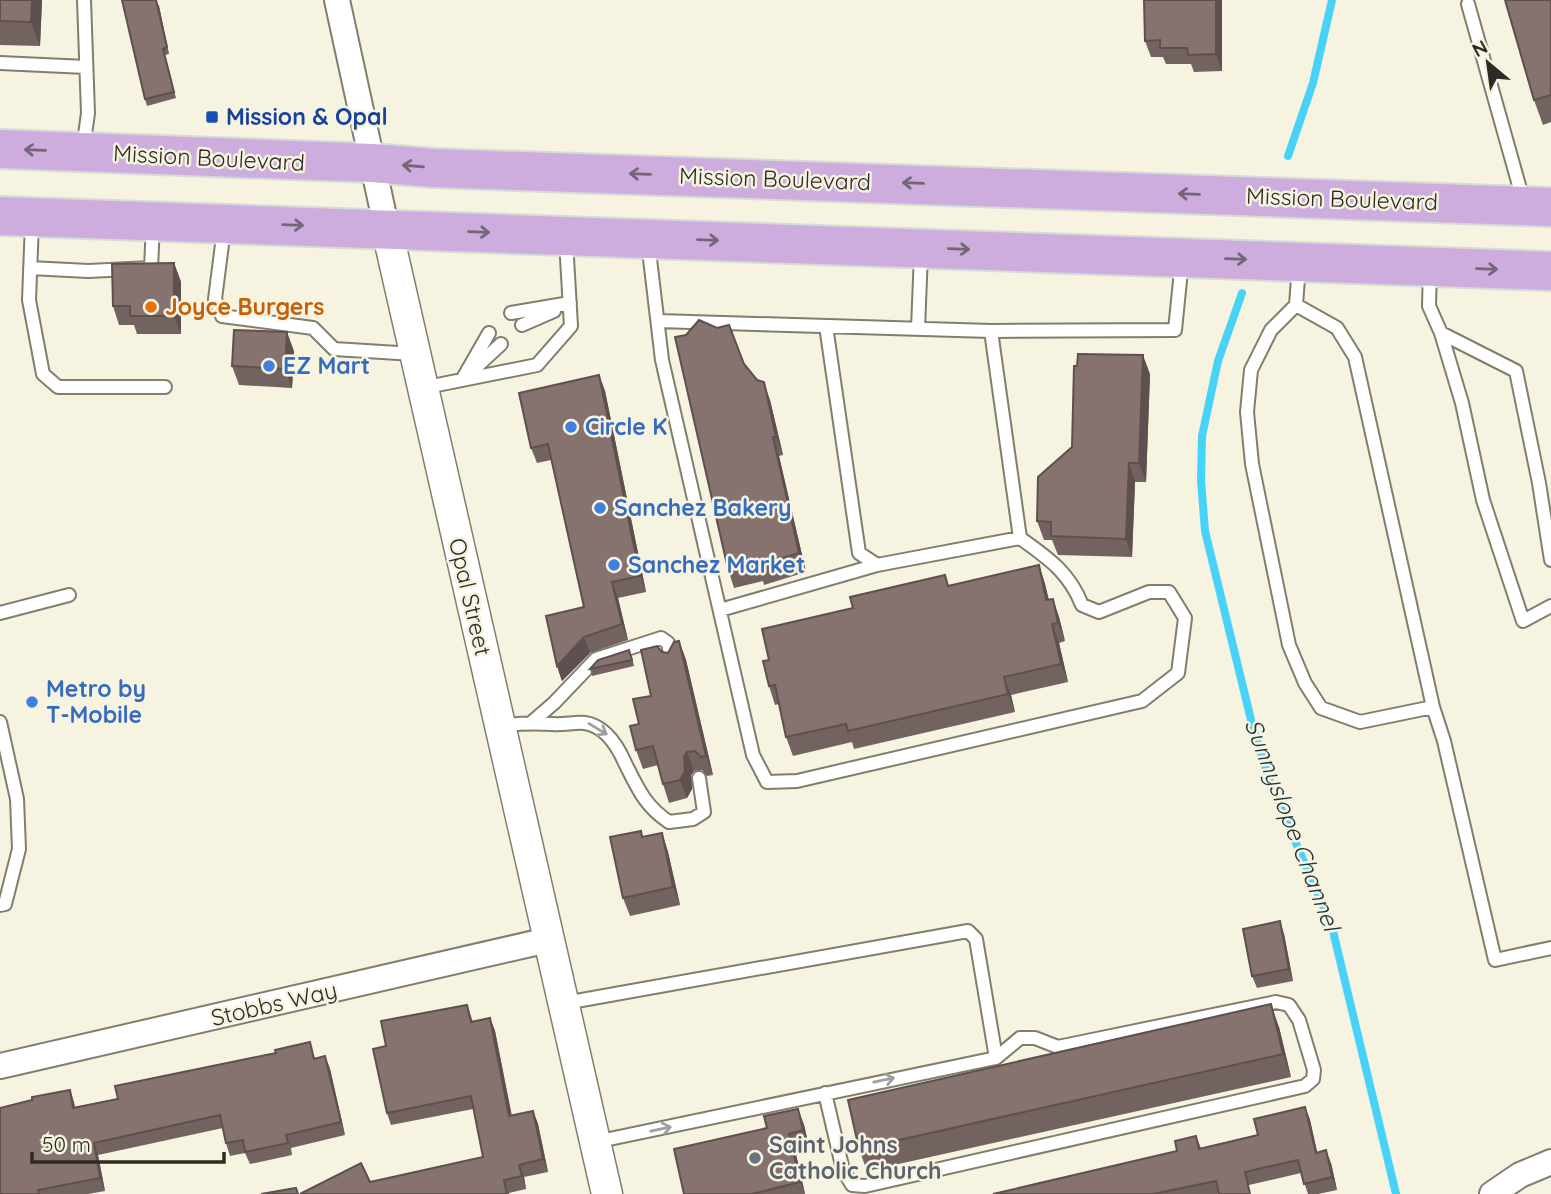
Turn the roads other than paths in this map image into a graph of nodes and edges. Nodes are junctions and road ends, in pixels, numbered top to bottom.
1 (83, 0) edge
2 (337, 0) edge
3 (1468, 4) dead end
4 (0, 64) edge
5 (86, 67) junction
6 (0, 149) edge
7 (83, 152) junction
8 (372, 163) junction
9 (1538, 207) edge
10 (16, 217) edge
11 (153, 221) junction
12 (225, 223) junction
13 (387, 230) junction
14 (566, 235) junction
15 (648, 238) junction
16 (921, 248) junction
17 (1182, 258) junction
18 (1299, 262) junction
19 (30, 268) junction
20 (1430, 268) junction
21 (1551, 271) edge
22 (570, 303) junction
23 (1296, 305) junction
24 (511, 313) dead end
25 (657, 321) junction
26 (523, 325) dead end
27 (826, 326) junction
28 (918, 329) junction
29 (991, 331) junction
30 (489, 333) dead end
31 (1441, 333) junction
32 (501, 344) dead end
33 (414, 355) junction
34 (462, 380) junction
35 (165, 387) dead end
36 (422, 388) junction
37 (1020, 538) junction
38 (1551, 560) edge
39 (877, 565) junction
40 (69, 595) dead end
41 (1551, 606) edge
42 (720, 610) junction
43 (0, 613) edge
44 (672, 663) edge
45 (1433, 707) junction
46 (0, 722) edge
47 (532, 722) junction
48 (499, 726) junction
49 (699, 778) dead end
50 (0, 905) edge
51 (548, 940) junction
52 (1551, 948) edge
53 (562, 1003) junction
54 (996, 1058) junction
55 (0, 1066) edge
56 (825, 1093) junction
57 (594, 1142) junction
58 (1551, 1162) edge
59 (607, 1194) edge
60 (1492, 1194) edge

1 - 5 lane
2 - 8 street, Opal Street
3 - 9 lane
4 - 5 lane
5 - 7 lane
7 -> 6 main road, Mission Boulevard
7 - 8 main road, Mission Boulevard
9 -> 8 main road, Mission Boulevard
8 - 13 street, Opal Street
10 - 11 main road
10 - 19 lane
11 - 12 main road
11 - 19 lane
12 -> 13 main road
12 - 33 lane
13 -> 14 main road
13 - 33 street, Opal Street
14 - 15 main road
14 - 22 lane
15 -> 16 main road
15 - 25 lane
16 -> 17 main road
16 - 28 lane
17 -> 18 main road
17 - 29 lane
18 - 20 main road
18 - 23 lane
19 - 35 lane
20 -> 21 main road
20 - 31 lane
22 - 24 lane
22 - 26 lane
22 - 34 lane
23 - 45 lane
23 - 45 lane
25 - 27 lane
25 - 42 lane
27 - 28 lane
27 - 39 lane
28 - 29 lane
29 - 37 lane
30 - 34 lane
31 - 38 lane
31 - 41 lane
32 - 34 lane
33 - 36 street, Opal Street
34 - 36 lane
36 - 48 street, Opal Street
37 - 39 lane
37 - 42 lane
39 - 42 lane
40 - 43 lane
44 - 47 lane
45 - 52 lane
46 - 50 lane
47 - 48 lane
47 -> 49 lane
48 - 51 street, Opal Street
51 - 53 street, Opal Street
51 - 55 street, Stobbs Way
53 - 54 lane
53 - 57 street, Opal Street
56 -> 54 lane
54 - 56 lane
57 -> 56 lane
57 - 59 street, Opal Street
58 - 60 street

